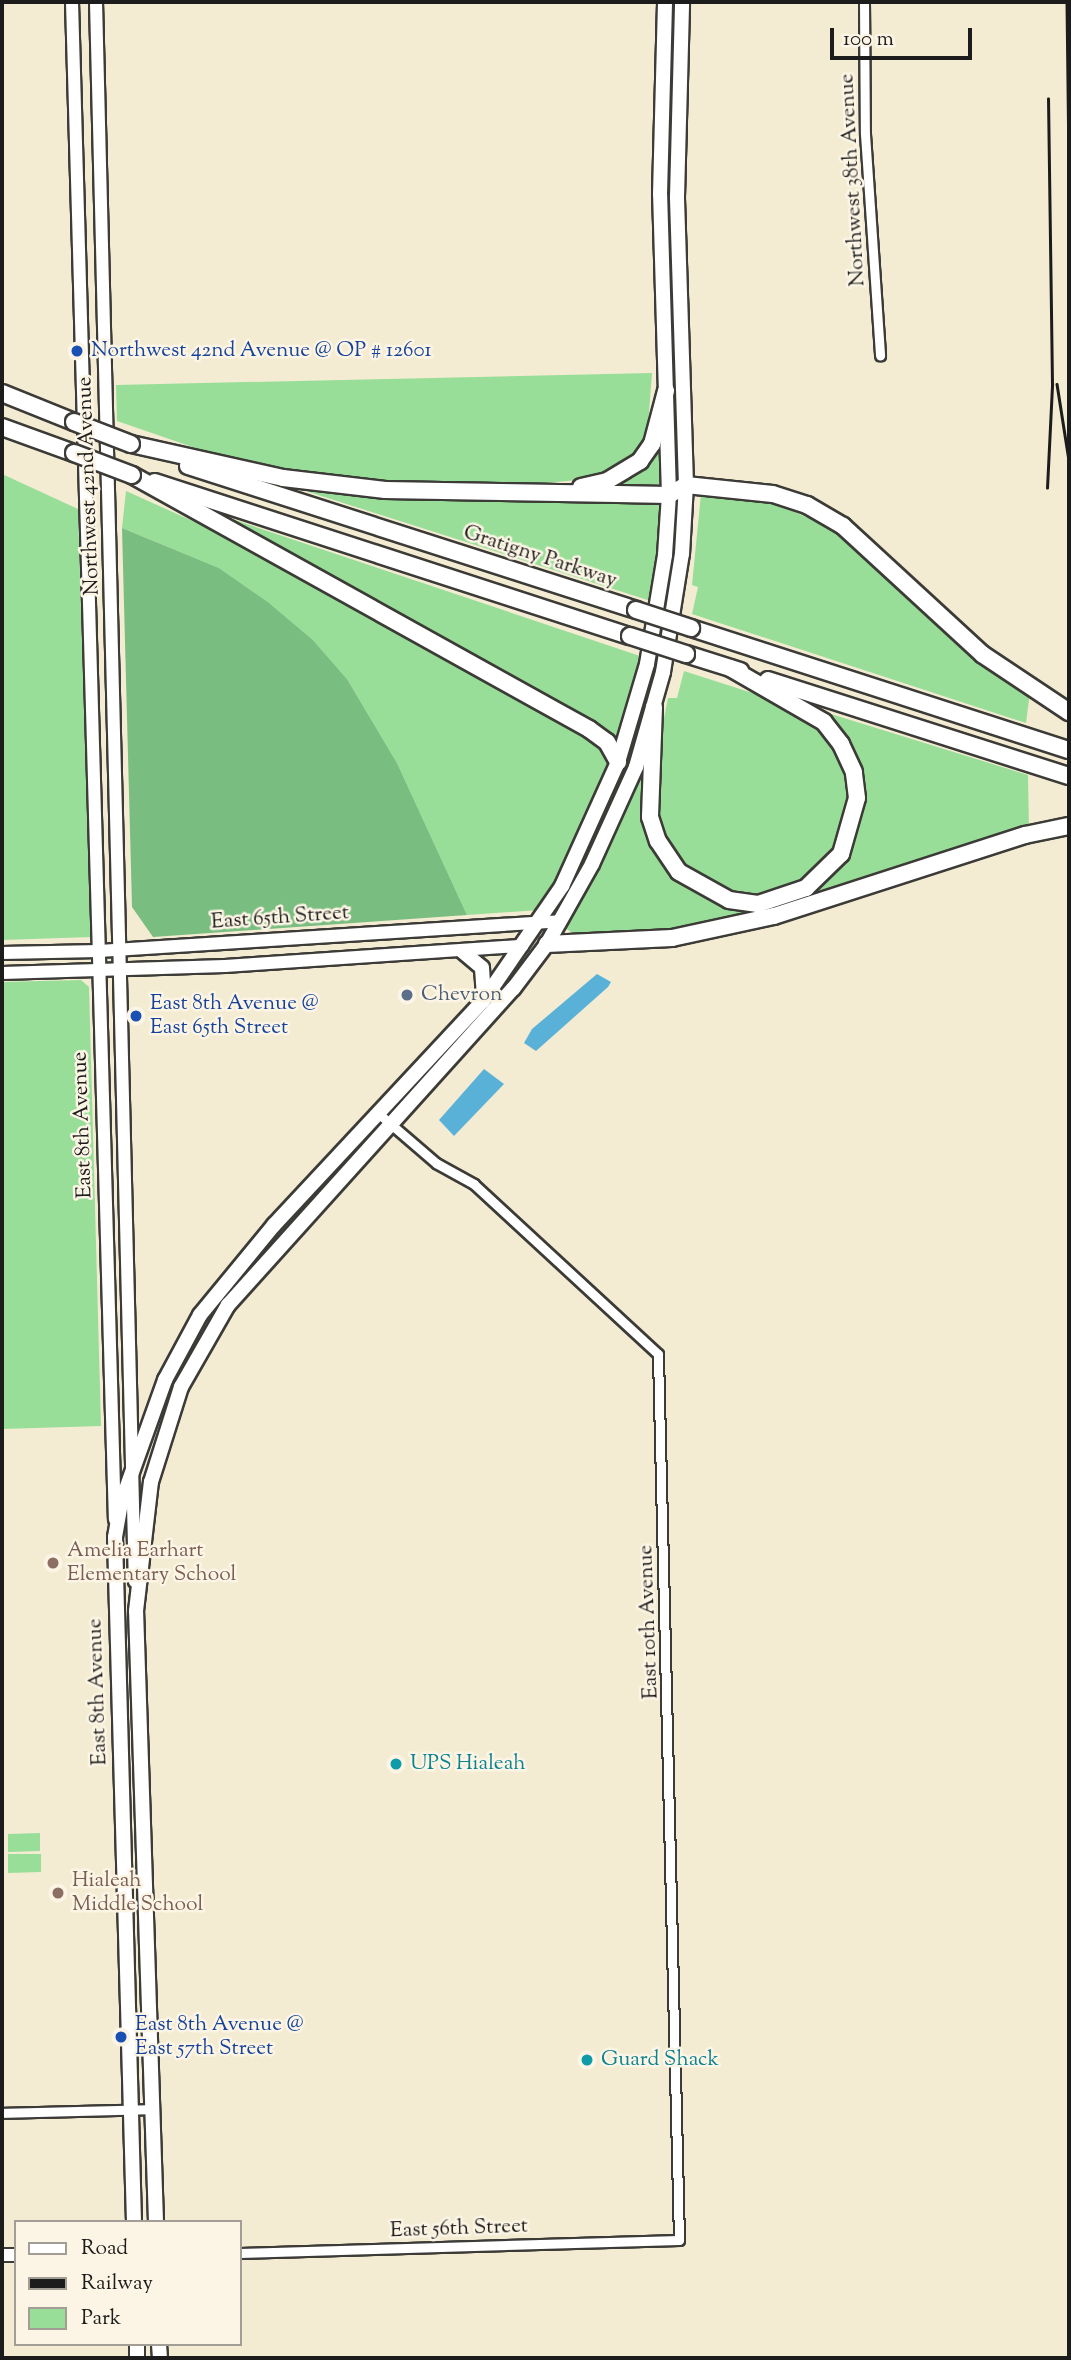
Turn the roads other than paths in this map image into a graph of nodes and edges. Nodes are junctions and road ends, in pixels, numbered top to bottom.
1 (72, 2) edge
2 (96, 2) edge
3 (665, 2) edge
4 (682, 2) edge
5 (864, 2) edge
6 (97, 39) junction
7 (73, 40) junction
8 (103, 264) junction
9 (79, 265) junction
10 (880, 355) dead end
11 (666, 391) junction
12 (2, 393) edge
13 (2, 426) edge
14 (131, 444) junction
15 (132, 475) junction
16 (686, 485) junction
17 (556, 493) junction
18 (669, 495) junction
19 (730, 668) junction
20 (654, 707) junction
21 (1069, 712) edge
22 (1069, 750) edge
23 (618, 762) junction
24 (1069, 776) edge
25 (1069, 826) edge
26 (561, 921) junction
27 (539, 922) junction
28 (547, 944) junction
29 (522, 946) junction
30 (121, 950) junction
31 (99, 951) junction
32 (462, 951) junction
33 (2, 953) edge
34 (99, 970) junction
35 (122, 970) junction
36 (2, 973) edge
37 (483, 1001) junction
38 (379, 1114) junction
39 (393, 1127) junction
40 (128, 1185) junction
41 (105, 1186) junction
42 (131, 1474) junction
43 (115, 1536) junction
44 (136, 1611) junction
45 (119, 1674) junction
46 (139, 1675) junction
47 (124, 1888) junction
48 (147, 1888) junction
49 (130, 2109) junction
50 (153, 2109) junction
51 (2, 2113) edge
52 (134, 2220) edge
53 (156, 2220) edge
54 (679, 2240) joint
55 (242, 2253) edge

1 - 7 main road, Northwest 42nd Avenue
2 - 6 main road, Northwest 42nd Avenue
3 - 11 main road
4 - 16 main road
5 - 10 street, Northwest 38th Avenue
6 - 7 main road
6 - 8 main road, Northwest 42nd Avenue
7 - 9 main road, Northwest 42nd Avenue
8 - 9 main road
8 - 30 main road, Northwest 42nd Avenue
9 - 31 main road, Northwest 42nd Avenue
11 - 17 highway
11 - 18 main road
12 - 14 highway, Gratigny Parkway, bridge
13 - 15 highway, bridge
14 - 17 highway
14 - 22 highway, Gratigny Parkway, bridge
15 - 19 highway, bridge
15 - 23 highway
16 - 18 highway
16 - 20 main road
16 - 21 highway
17 - 18 highway
18 - 23 main road
19 - 20 highway
19 - 24 highway
20 - 26 main road
23 - 27 main road
25 - 28 highway
26 - 27 main road, East 65th Street
26 - 28 main road
27 - 29 main road
27 - 30 main road, East 65th Street
28 - 29 main road, East 65th Street
28 - 39 main road
29 - 32 main road, East 65th Street
29 - 37 main road
30 - 31 main road, East 65th Street
30 - 35 main road, Northwest 42nd Avenue
31 - 33 main road, East 65th Street
31 - 34 main road, East 8th Avenue
32 - 35 main road, East 65th Street
32 - 37 main road
34 - 35 main road, East 65th Street
34 - 36 main road, East 65th Street
34 - 41 main road, East 8th Avenue
35 - 40 main road, East 8th Avenue
37 - 38 main road
38 - 39 street, East 10th Avenue
38 - 42 main road
39 - 44 main road
39 - 54 street, East 10th Avenue
40 - 41 main road
40 - 42 main road, East 8th Avenue
41 - 43 main road, East 8th Avenue
42 - 43 main road
42 - 44 main road, East 8th Avenue
43 - 45 main road, East 8th Avenue
44 - 46 main road, East 8th Avenue
45 - 46 main road
45 - 47 main road, East 8th Avenue
46 - 48 main road, East 8th Avenue
47 - 48 main road
47 - 49 main road, East 8th Avenue
48 - 50 main road, East 8th Avenue
49 - 50 street
49 - 51 street
49 - 52 main road, East 8th Avenue
50 - 53 main road, East 8th Avenue
54 - 55 street, East 56th Street

